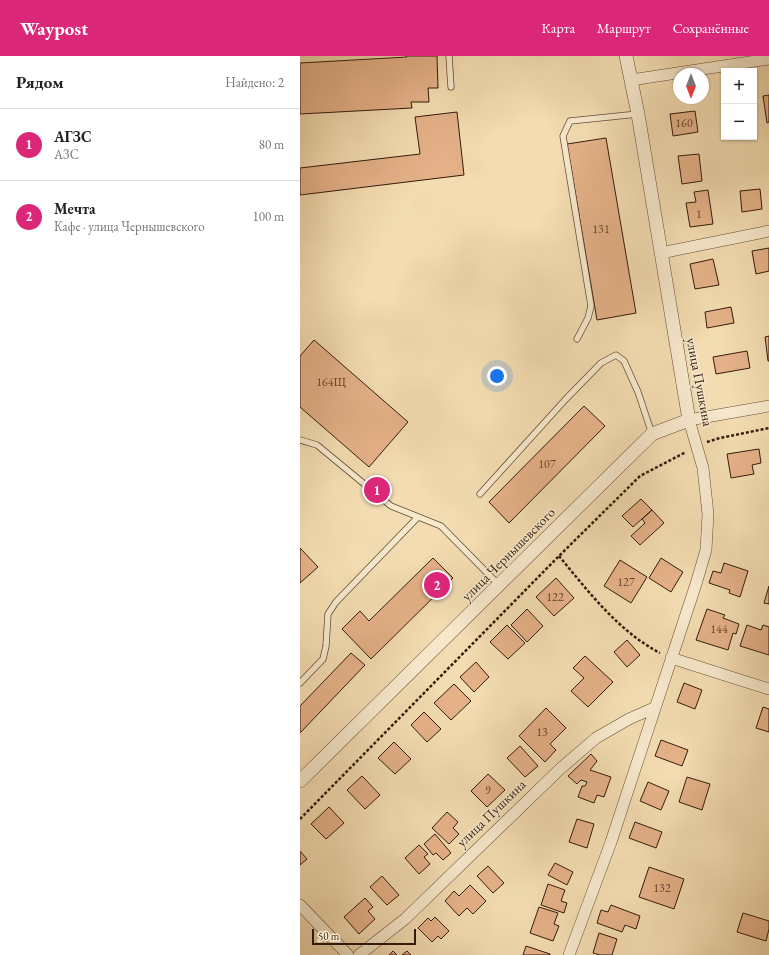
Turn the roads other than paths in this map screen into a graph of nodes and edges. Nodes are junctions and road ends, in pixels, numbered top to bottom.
1 (449, 56) edge
2 (626, 56) edge
3 (769, 58) edge
4 (631, 80) junction
5 (451, 87) dead end
6 (638, 114) junction
7 (769, 232) edge
8 (661, 253) junction
9 (577, 339) dead end
10 (769, 406) edge
11 (689, 420) junction
12 (652, 434) junction
13 (300, 440) edge
14 (480, 494) dead end
15 (418, 517) junction
16 (499, 585) junction
17 (671, 658) junction
18 (300, 683) edge
19 (769, 689) edge
20 (654, 708) junction
21 (300, 781) edge
22 (300, 905) edge
23 (348, 955) edge
24 (359, 955) edge
25 (569, 955) edge

1 - 5 lane
2 - 4 street, улица Пушкина
3 - 4 street
4 - 6 street, улица Пушкина
6 - 8 street, улица Пушкина
6 - 9 lane
7 - 8 street
8 - 11 street, улица Пушкина
10 - 11 street, улица Чернышевского
11 - 12 street, улица Чернышевского
11 - 17 street, улица Пушкина
12 - 14 lane
12 - 16 street, улица Чернышевского
13 - 15 lane
15 - 16 lane
15 - 18 lane
16 - 21 street, улица Чернышевского
17 - 19 street
17 - 20 street, улица Пушкина
20 - 24 street, улица Пушкина
20 - 25 street, улица Пушкина
22 - 23 street

